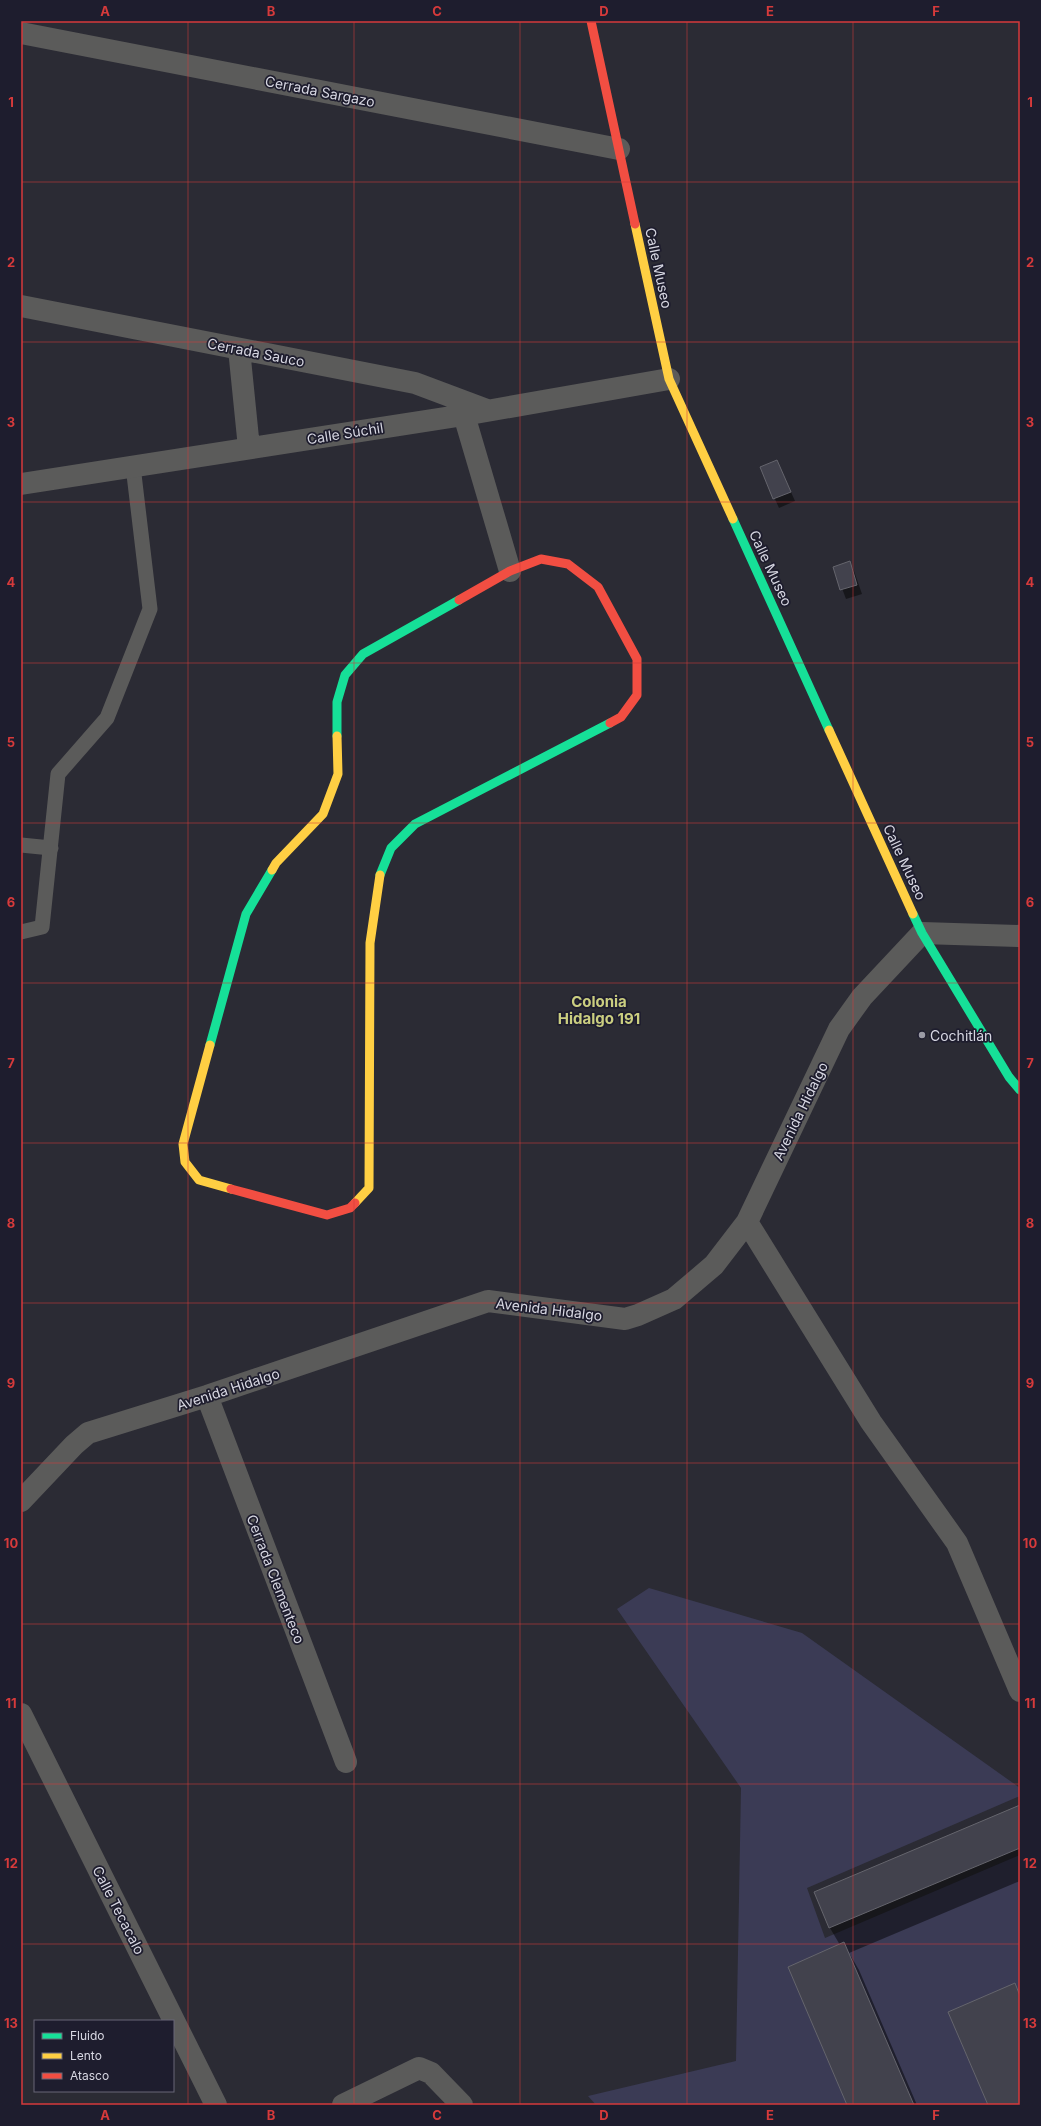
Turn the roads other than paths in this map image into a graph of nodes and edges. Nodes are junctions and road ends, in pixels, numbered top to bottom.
1 (591, 21) edge
2 (21, 33) edge
3 (619, 149) junction
4 (21, 306) edge
5 (239, 349) junction
6 (670, 379) junction
7 (487, 410) junction
8 (464, 415) junction
9 (248, 448) junction
10 (133, 466) junction
11 (21, 484) edge
12 (510, 571) junction
13 (21, 844) edge
14 (51, 848) junction
15 (21, 932) edge
16 (922, 933) junction
17 (1020, 936) edge
18 (1020, 1090) edge
19 (747, 1222) junction
20 (206, 1396) junction
21 (22, 1497) edge
22 (1020, 1691) edge
23 (21, 1714) edge
24 (346, 1762) dead end
25 (174, 2020) edge
26 (174, 2021) edge
27 (216, 2105) edge
28 (343, 2105) edge
29 (462, 2105) edge

1 - 3 street, Calle Museo
2 - 3 street, Cerrada Sargazo
3 - 6 street, Calle Museo
4 - 5 street, Cerrada Sauco
5 - 7 street, Cerrada Sauco
5 - 9 street
6 - 7 street, Calle Súchil
6 - 16 street, Calle Museo
7 - 8 street, Calle Súchil
8 - 9 street, Calle Súchil
8 - 12 street
9 - 10 street, Calle Súchil
10 - 11 street, Calle Súchil
10 - 14 lane
12 - 12 street
13 - 14 lane
14 - 15 lane
16 - 17 street
16 - 18 street, Calle Museo
16 - 19 street, Avenida Hidalgo
19 - 20 street, Avenida Hidalgo
19 - 22 street
20 - 21 street, Avenida Hidalgo
20 - 24 street, Cerrada Clementeco
23 - 25 street, Calle Tecacalo
26 - 27 street, Calle Tecacalo
28 - 29 street

